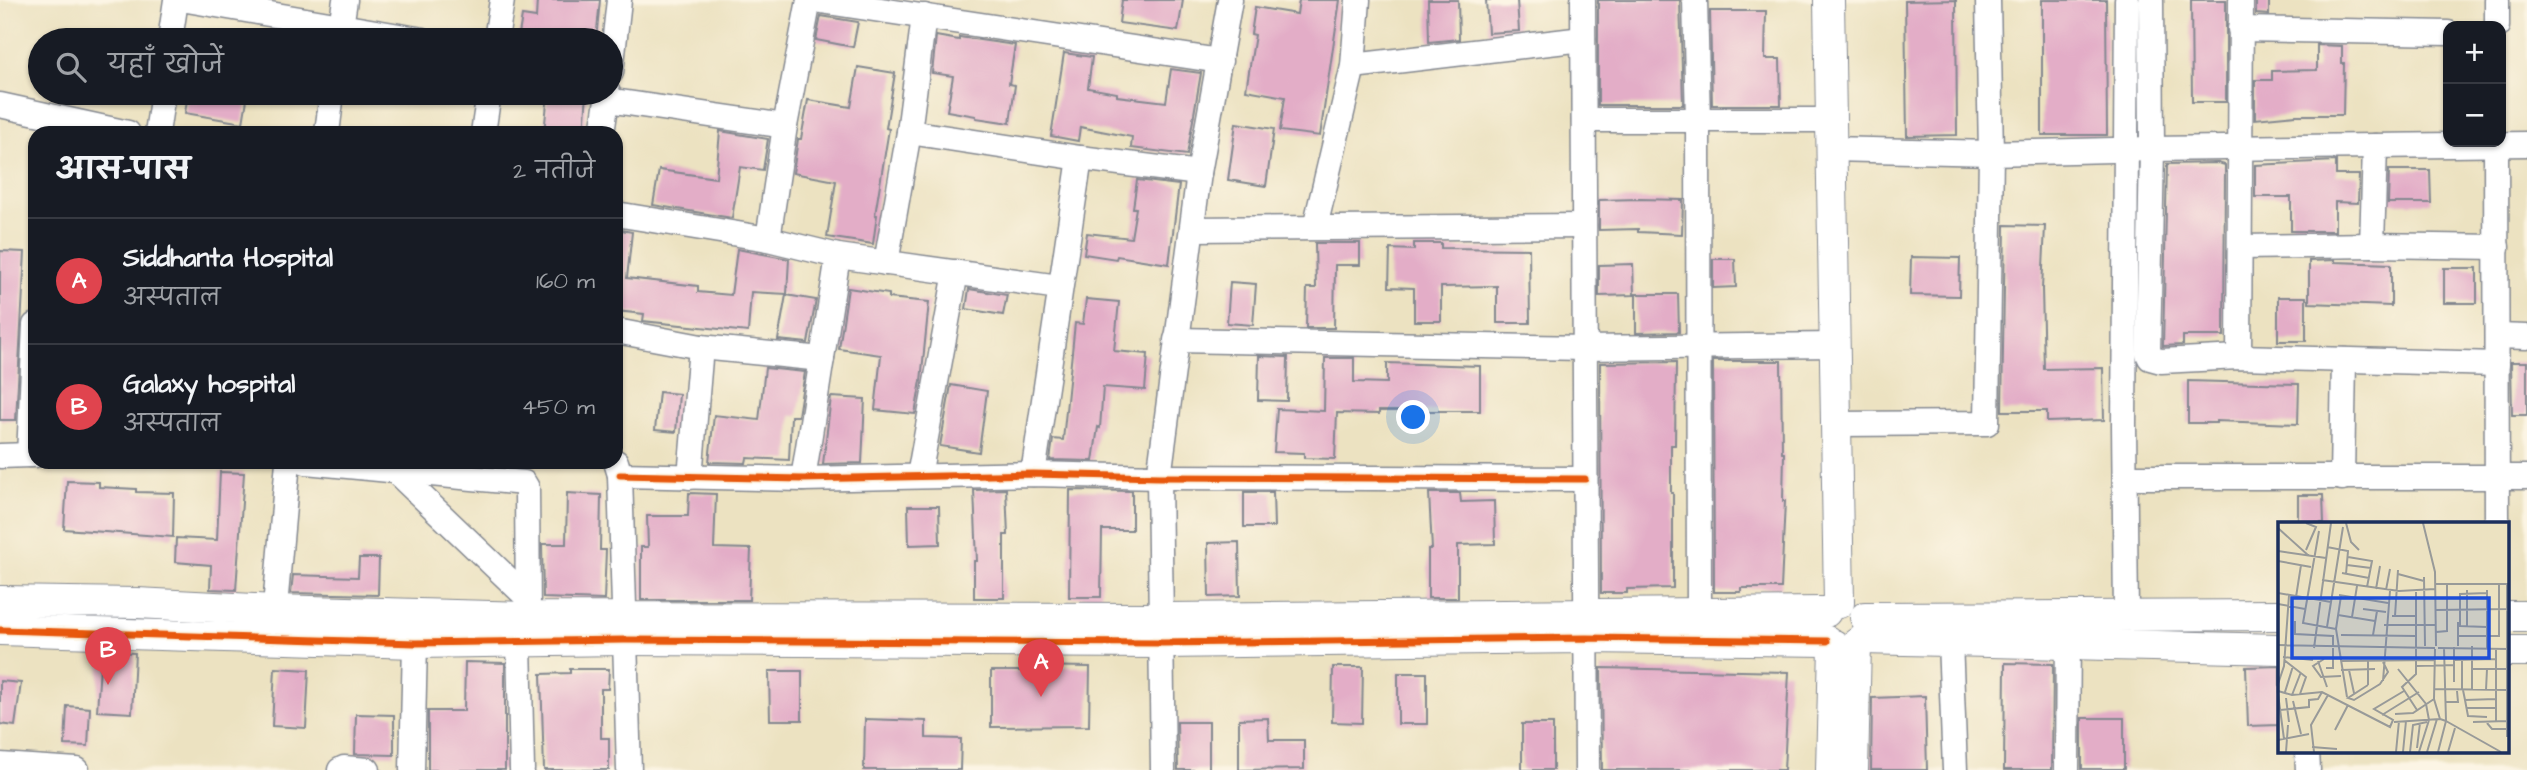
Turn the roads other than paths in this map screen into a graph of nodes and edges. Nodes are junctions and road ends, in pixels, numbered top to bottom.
1 (176, 0) edge
2 (187, 0) edge
3 (345, 0) edge
4 (502, 0) edge
5 (619, 0) edge
6 (811, 0) edge
7 (1230, 0) edge
8 (1359, 0) edge
9 (1583, 0) edge
10 (1695, 0) edge
11 (1829, 0) edge
12 (1988, 0) edge
13 (2127, 0) edge
14 (2151, 0) edge
15 (2241, 0) edge
16 (2497, 0) edge
17 (924, 16) junction
18 (2497, 21) edge
19 (172, 28) edge
20 (313, 28) edge
21 (341, 28) edge
22 (498, 28) edge
23 (616, 28) edge
24 (2240, 29) junction
25 (2443, 33) edge
26 (1583, 39) junction
27 (1220, 61) junction
28 (1353, 66) junction
29 (623, 99) edge
30 (0, 105) edge
31 (162, 105) edge
32 (330, 105) edge
33 (487, 105) edge
34 (607, 105) edge
35 (1584, 120) junction
36 (1698, 121) junction
37 (96, 126) edge
38 (159, 126) edge
39 (328, 126) edge
40 (484, 126) edge
41 (603, 126) edge
42 (785, 126) junction
43 (909, 132) junction
44 (1831, 134) junction
45 (2506, 143) edge
46 (2443, 144) edge
47 (2527, 144) edge
48 (2375, 146) junction
49 (2496, 147) edge
50 (2241, 148) junction
51 (2126, 149) junction
52 (2152, 149) junction
53 (1991, 153) junction
54 (1080, 158) junction
55 (1199, 173) junction
56 (623, 215) edge
57 (1584, 226) junction
58 (1315, 227) junction
59 (1193, 229) junction
60 (768, 239) junction
61 (2372, 245) junction
62 (2241, 247) junction
63 (2497, 247) junction
64 (838, 256) junction
65 (886, 263) junction
66 (956, 272) junction
67 (1059, 287) junction
68 (623, 332) edge
69 (2497, 336) junction
70 (2527, 337) edge
71 (1176, 340) junction
72 (1835, 345) junction
73 (701, 347) junction
74 (1585, 348) junction
75 (1699, 348) junction
76 (2239, 358) junction
77 (821, 359) junction
78 (2344, 360) junction
79 (2497, 364) junction
80 (1837, 424) junction
81 (28, 455) edge
82 (0, 456) edge
83 (287, 469) edge
84 (383, 469) edge
85 (618, 469) edge
86 (623, 469) edge
87 (394, 470) junction
88 (1033, 474) junction
89 (919, 476) junction
90 (690, 477) junction
91 (1159, 477) junction
92 (2125, 477) junction
93 (2497, 477) junction
94 (2527, 477) edge
95 (2342, 478) junction
96 (803, 479) junction
97 (1585, 480) junction
98 (2497, 522) edge
99 (0, 601) edge
100 (1699, 614) junction
101 (2126, 614) junction
102 (2278, 615) edge
103 (525, 618) junction
104 (273, 624) junction
105 (624, 627) junction
106 (1586, 627) junction
107 (1844, 629) junction
108 (2068, 629) junction
109 (0, 630) edge
110 (1163, 631) junction
111 (1950, 641) junction
112 (415, 643) junction
113 (2278, 649) edge
114 (2307, 752) edge
115 (0, 765) edge
116 (77, 770) edge
117 (340, 770) edge
118 (368, 770) edge
119 (412, 770) edge
120 (522, 770) edge
121 (629, 770) edge
122 (1163, 770) edge
123 (1587, 770) edge
124 (1831, 770) edge
125 (1853, 770) edge
126 (1955, 770) edge
127 (2067, 770) edge
128 (2308, 770) edge

1 - 19 street
2 - 20 street
3 - 21 street
4 - 22 street
5 - 23 street
6 - 17 street
6 - 42 street
7 - 27 street
8 - 28 street
9 - 26 street
10 - 36 street
11 - 44 street
12 - 53 street
13 - 51 street
14 - 52 street
15 - 24 street
16 - 18 street
17 - 27 street
17 - 43 street
24 - 25 street
24 - 50 street
26 - 28 street
26 - 35 street
27 - 55 street
28 - 58 street
29 - 42 street
30 - 37 street
31 - 38 street
32 - 39 street
33 - 40 street
34 - 41 street
35 - 36 street
35 - 57 street
36 - 44 street
36 - 75 street
42 - 60 street
43 - 54 street
43 - 65 street
44 - 53 street
44 - 72 street
45 - 47 street
46 - 48 street
48 - 50 street
48 - 61 street
49 - 63 street
50 - 52 street
50 - 62 street
51 - 52 street
51 - 53 street
51 - 92 street
52 - 76 street
53 - 80 street
54 - 55 street
54 - 67 street
55 - 59 street
56 - 60 street
57 - 58 street
57 - 74 street
58 - 59 street
59 - 71 street
60 - 64 street
61 - 62 street
61 - 63 street
62 - 76 street
63 - 69 street
64 - 65 street
64 - 77 street
65 - 66 street
66 - 67 street
66 - 89 street
67 - 88 street
68 - 73 street
69 - 70 street
69 - 79 street
71 - 74 street
71 - 91 street
72 - 75 street
72 - 80 street
73 - 77 street
73 - 90 street
74 - 75 street
74 - 97 street
75 - 100 street
76 - 78 street
77 - 96 street
78 - 79 street
78 - 95 street
79 - 93 street
80 - 107 street
81 - 82 street
83 - 104 street
84 - 87 street
85 - 105 street
86 - 90 street
87 - 103 street
87 - 103 street
88 - 89 street
88 - 91 street
89 - 96 street
90 - 96 street
91 - 97 street
91 - 110 street
92 - 95 street
92 - 101 street
93 - 94 street
93 - 95 street
93 - 98 street
97 - 106 street
99 - 104 street
100 - 106 street
100 - 107 street
101 - 102 street
101 - 108 street
103 - 104 street
103 - 105 street
103 - 112 street
103 - 120 street
104 - 109 street
104 - 112 street
105 - 110 street
105 - 121 street
106 - 107 street
106 - 110 street
106 - 123 street
107 - 108 street
107 - 111 street
107 - 124 street
107 - 125 street
108 - 111 street
108 - 113 street
108 - 127 street
110 - 122 street
111 - 126 street
112 - 119 street
114 - 128 street
115 - 116 street
117 - 118 street

